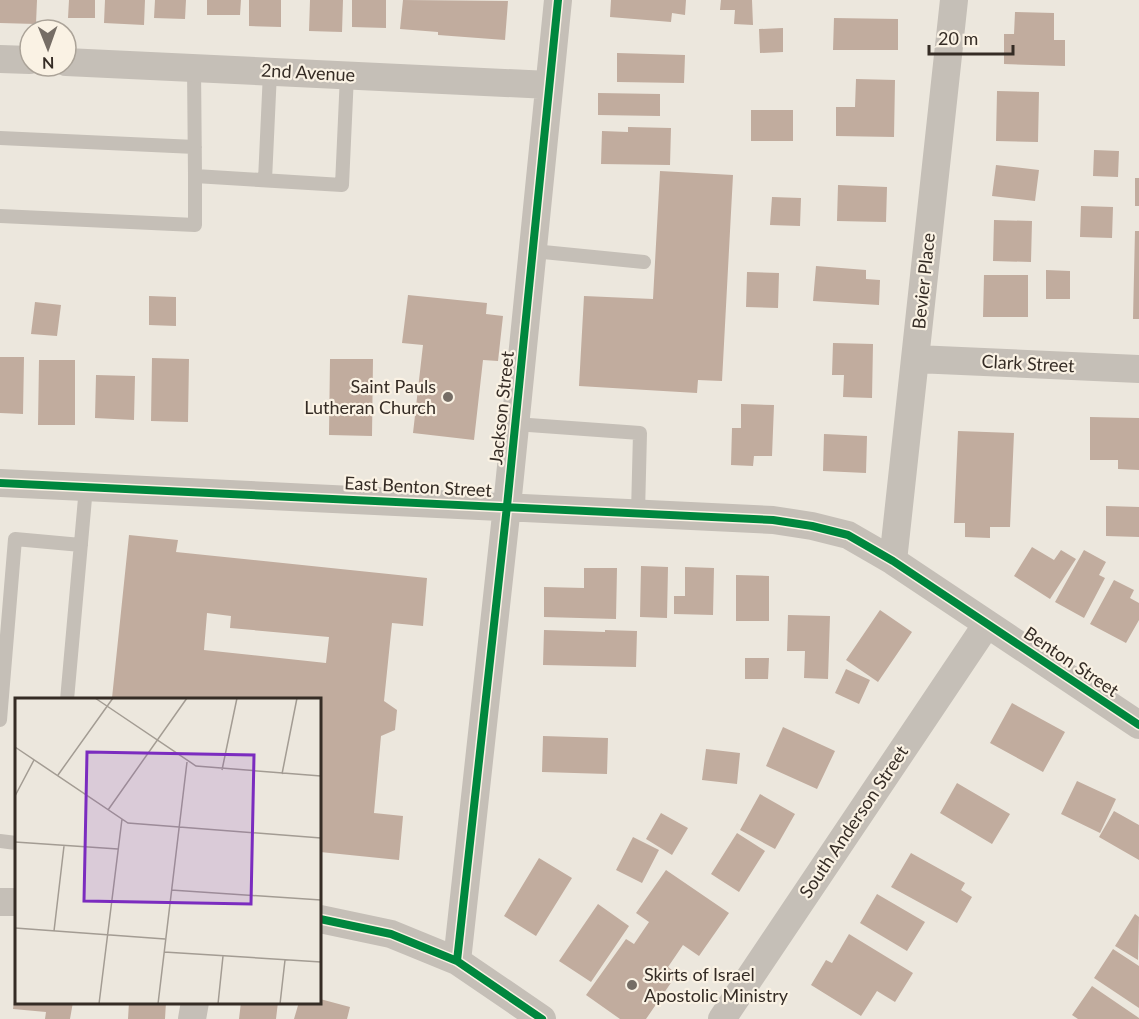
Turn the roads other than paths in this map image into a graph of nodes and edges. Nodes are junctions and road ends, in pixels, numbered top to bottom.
1 (558, 0) edge
2 (954, 0) edge
3 (0, 59) edge
4 (18, 60) edge
5 (78, 63) edge
6 (194, 68) junction
7 (270, 72) junction
8 (347, 75) junction
9 (549, 85) junction
10 (0, 138) edge
11 (195, 147) junction
12 (195, 176) junction
13 (265, 180) junction
14 (0, 216) edge
15 (532, 251) junction
16 (644, 262) dead end
17 (916, 359) junction
18 (1139, 369) edge
19 (515, 424) junction
20 (0, 483) edge
21 (86, 487) junction
22 (507, 506) junction
23 (638, 513) junction
24 (81, 545) junction
25 (893, 561) junction
26 (987, 624) junction
27 (67, 698) edge
28 (0, 720) edge
29 (1139, 725) edge
30 (0, 842) edge
31 (15, 843) edge
32 (0, 902) edge
33 (15, 903) edge
34 (321, 919) edge
35 (457, 962) junction
36 (195, 1004) edge
37 (192, 1019) edge
38 (542, 1019) edge
39 (722, 1019) edge

1 - 9 street, Jackson Street
2 - 17 street, Bevier Place
3 - 4 street
5 - 6 street, 2nd Avenue
6 - 7 street, 2nd Avenue
6 - 11 lane
7 - 8 street, 2nd Avenue
7 - 13 lane
8 - 9 street, 2nd Avenue
8 - 13 lane
9 - 15 street, Jackson Street
10 - 11 lane
11 - 12 lane
12 - 13 lane
12 - 14 lane
15 - 16 lane
15 - 19 street, Jackson Street
17 - 18 street, Clark Street
17 - 25 street, Bevier Place
19 - 22 street, Jackson Street
19 - 23 lane
20 - 21 street, East Benton Street
21 - 22 street, East Benton Street
21 - 24 lane
22 - 23 street, East Benton Street
22 - 35 street, Jackson Street
23 - 25 street, East Benton Street
24 - 27 lane
24 - 28 lane
25 - 26 street, East Benton Street
26 - 29 street, Benton Street
26 - 39 street, South Anderson Street
30 - 31 lane
32 - 33 street
34 - 35 street
35 - 38 street
36 - 37 street

